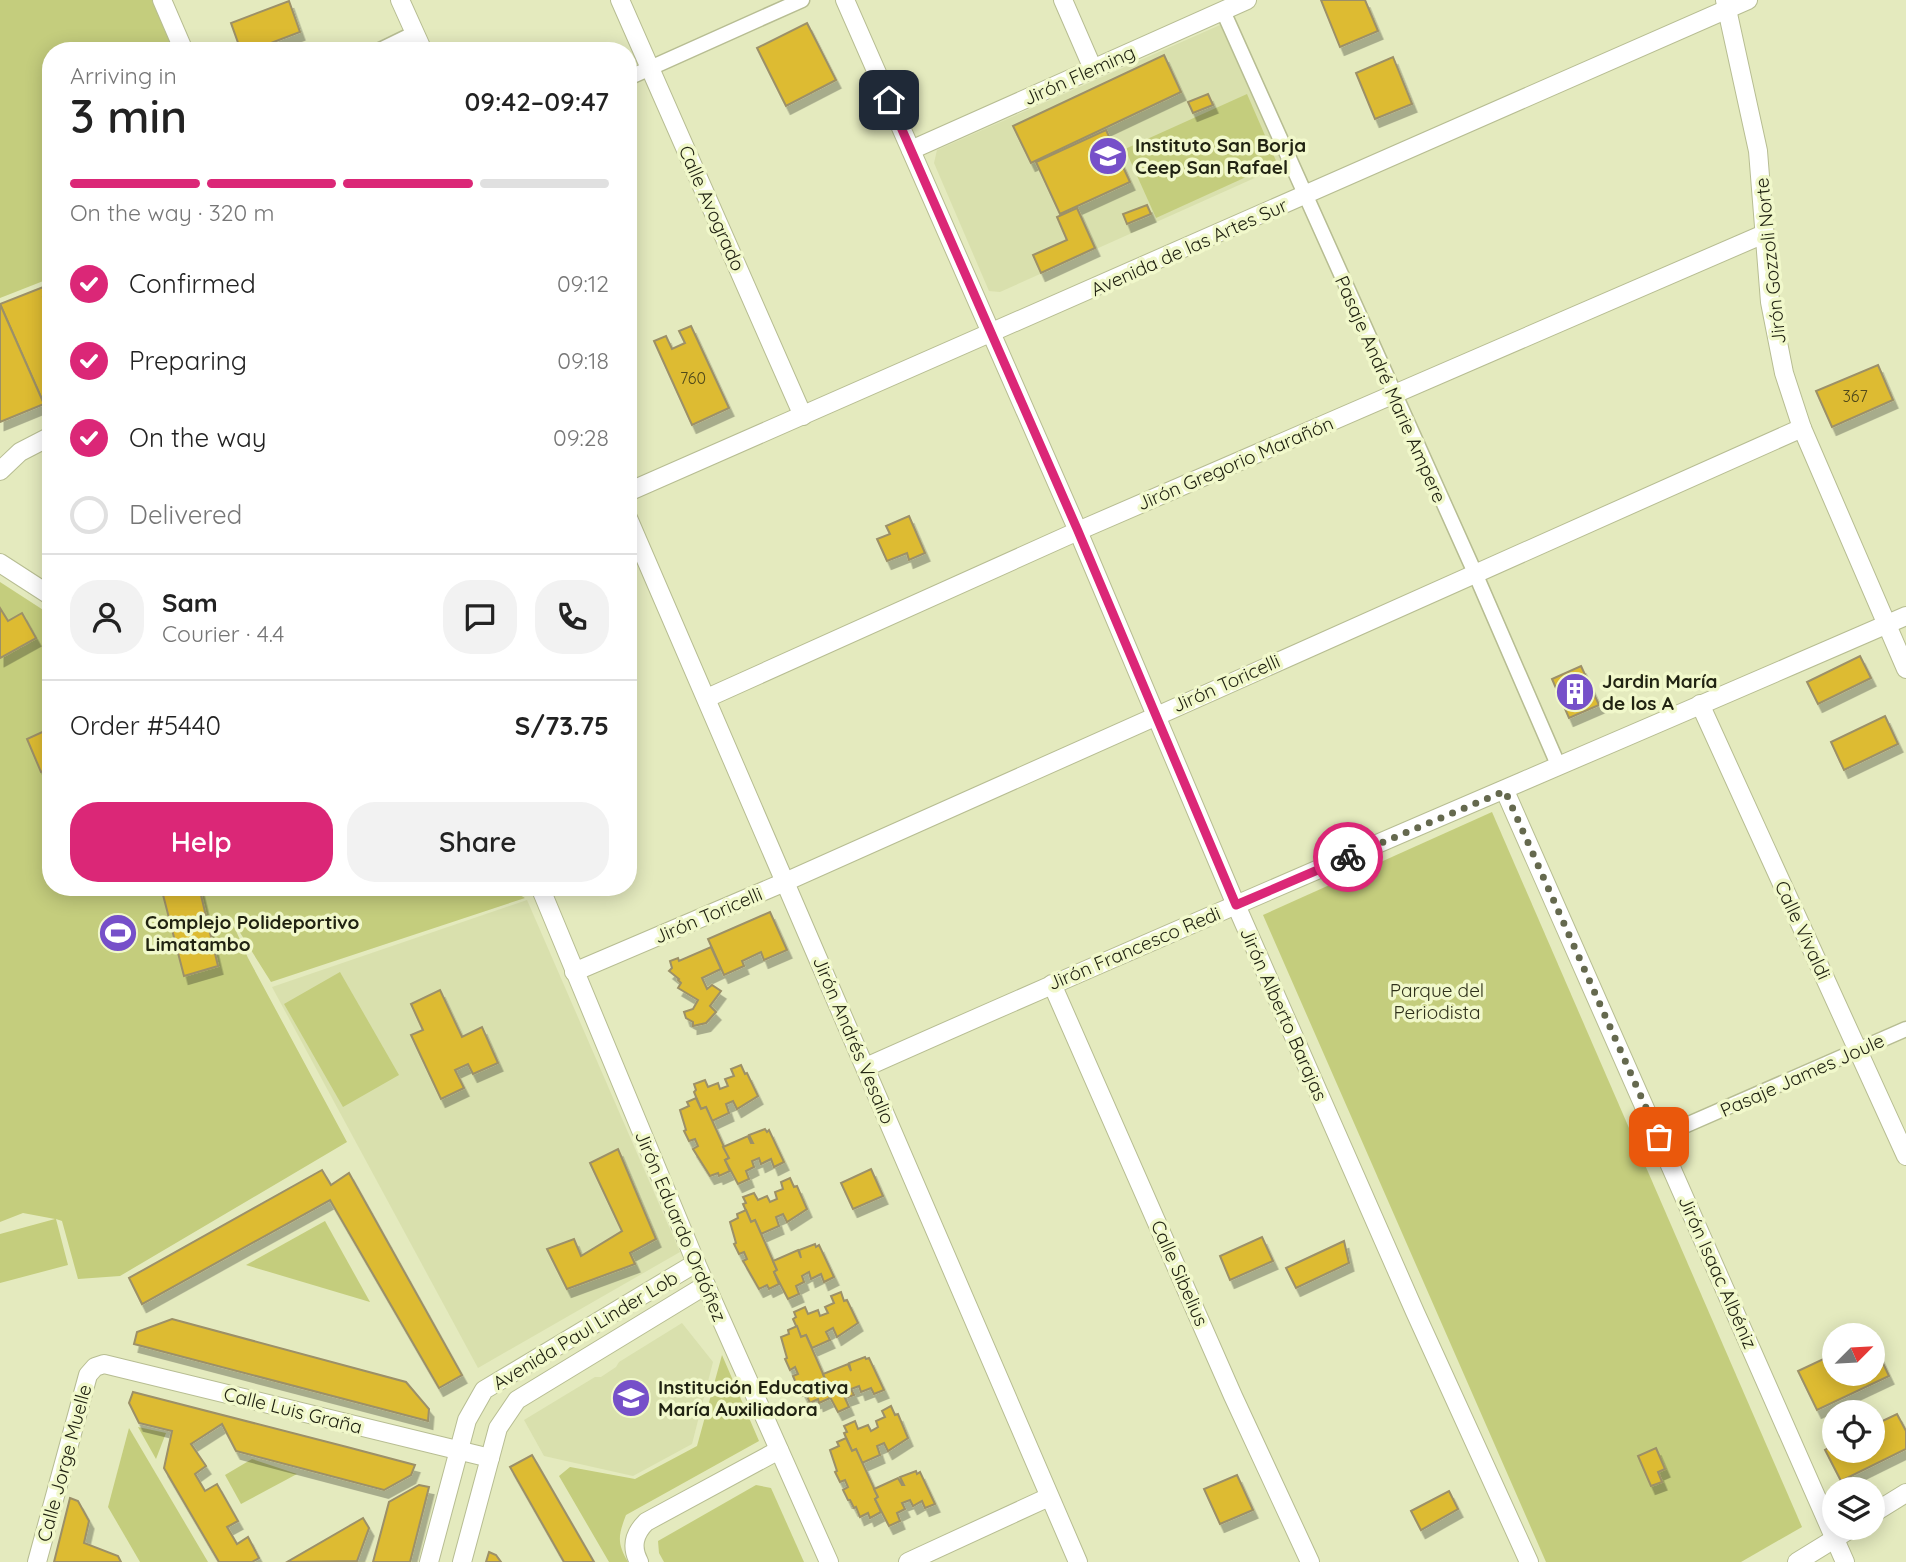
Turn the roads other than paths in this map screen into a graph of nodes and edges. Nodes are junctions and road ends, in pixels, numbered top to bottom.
1 (162, 0) edge
2 (400, 0) edge
3 (620, 0) edge
4 (802, 0) edge
5 (845, 0) edge
6 (1063, 0) edge
7 (1247, 0) edge
8 (1748, 0) edge
9 (1726, 5) edge
10 (1223, 11) junction
11 (415, 33) junction
12 (180, 42) edge
13 (396, 42) edge
14 (419, 42) edge
15 (650, 68) junction
16 (1093, 69) junction
17 (637, 74) edge
18 (911, 150) junction
19 (1305, 195) junction
20 (1764, 234) junction
21 (990, 334) junction
22 (1393, 395) junction
23 (803, 416) junction
24 (1802, 428) junction
25 (42, 441) edge
26 (0, 471) edge
27 (637, 488) edge
28 (1078, 531) junction
29 (637, 539) edge
30 (0, 563) edge
31 (1475, 573) junction
32 (42, 590) edge
33 (1906, 616) edge
34 (1886, 625) junction
35 (1906, 669) edge
36 (707, 698) junction
37 (1700, 704) junction
38 (1157, 714) junction
39 (1559, 767) junction
40 (1505, 791) junction
41 (785, 882) junction
42 (543, 896) edge
43 (1236, 905) junction
44 (573, 972) junction
45 (1052, 984) junction
46 (1906, 1029) edge
47 (1858, 1051) junction
48 (866, 1068) junction
49 (1659, 1137) junction
50 (1906, 1156) edge
51 (696, 1263) junction
52 (706, 1285) junction
53 (95, 1367) joint
54 (779, 1450) junction
55 (459, 1452) junction
56 (490, 1458) junction
57 (1906, 1493) edge
58 (1049, 1497) junction
59 (1885, 1506) edge
60 (1822, 1509) edge
61 (1833, 1540) edge
62 (1835, 1540) edge
63 (37, 1562) edge
64 (429, 1562) edge
65 (462, 1562) edge
66 (639, 1562) edge
67 (829, 1562) edge
68 (908, 1562) edge
69 (1078, 1562) edge
70 (1310, 1562) edge
71 (1529, 1562) edge
72 (1797, 1562) edge
73 (1845, 1562) edge

1 - 12 street
2 - 11 street
3 - 15 street, Calle Avogrado
4 - 15 street
5 - 18 street, Jirón Alberto Barajas
6 - 16 street
7 - 10 street, Jirón Fleming
8 - 9 street, Avenida de las Artes Sur
9 - 19 street, Avenida de las Artes Sur
9 - 20 street, Jirón Gozzoli Norte
10 - 16 street, Jirón Fleming
10 - 19 street, Pasaje André Marie Ampere
11 - 13 street
11 - 14 street
15 - 17 street
15 - 23 street, Calle Avogrado
16 - 18 street, Jirón Fleming
18 - 21 street, Jirón Alberto Barajas
19 - 21 street, Avenida de las Artes Sur
19 - 22 street, Pasaje André Marie Ampere
20 - 22 street, Jirón Gregorio Marañón
20 - 24 street, Jirón Gozzoli Norte
21 - 23 street, Avenida de las Artes Sur
21 - 28 street, Jirón Alberto Barajas
22 - 28 street, Jirón Gregorio Marañón
22 - 31 street, Pasaje André Marie Ampere
23 - 27 street, Avenida de las Artes Sur
24 - 31 street, Jirón Toricelli
24 - 34 street, Jirón Gozzoli Norte
25 - 26 street
28 - 36 street, Jirón Gregorio Marañón
28 - 38 street, Jirón Alberto Barajas
29 - 36 street, Jirón Andrés Vesalio
30 - 32 street
31 - 38 street, Jirón Toricelli
31 - 39 street, Pasaje André Marie Ampere
33 - 34 street, Jirón Francesco Redi
34 - 35 street, Jirón Gozzoli Norte
34 - 37 street, Jirón Francesco Redi
36 - 41 street, Jirón Andrés Vesalio
37 - 39 street, Jirón Francesco Redi
37 - 47 street, Calle Vivaldi
38 - 41 street, Jirón Toricelli
38 - 43 street, Jirón Alberto Barajas
39 - 40 street, Jirón Francesco Redi
40 - 43 street, Jirón Francesco Redi
40 - 49 street, Jirón Isaac Albéniz
41 - 44 street, Jirón Toricelli
41 - 48 street, Jirón Andrés Vesalio
42 - 44 street, Jirón Eduardo Ordóñez
43 - 45 street, Jirón Francesco Redi
43 - 71 street, Jirón Alberto Barajas
44 - 51 street, Jirón Eduardo Ordóñez
45 - 48 street, Jirón Francesco Redi
45 - 70 street, Calle Sibelius
46 - 47 street, Pasaje James Joule
47 - 49 street, Pasaje James Joule
47 - 50 street, Calle Vivaldi
48 - 58 street, Jirón Andrés Vesalio
49 - 60 street, Jirón Isaac Albéniz
51 - 52 street, Jirón Eduardo Ordóñez
51 - 55 street, Avenida Paul Linder Lob
52 - 54 street, Jirón Eduardo Ordóñez
52 - 56 street, Avenida Paul Linder Lob
53 - 55 street, Calle Luis Graña
53 - 63 street, Calle Jorge Muelle
54 - 66 street
54 - 67 street, Jirón Eduardo Ordóñez
55 - 56 street, Calle Luis Graña
55 - 64 street, Avenida Paul Linder Lob
56 - 65 street, Avenida Paul Linder Lob
57 - 59 street
58 - 68 street
58 - 69 street, Jirón Andrés Vesalio
61 - 72 street
62 - 73 street, Jirón Isaac Albéniz

